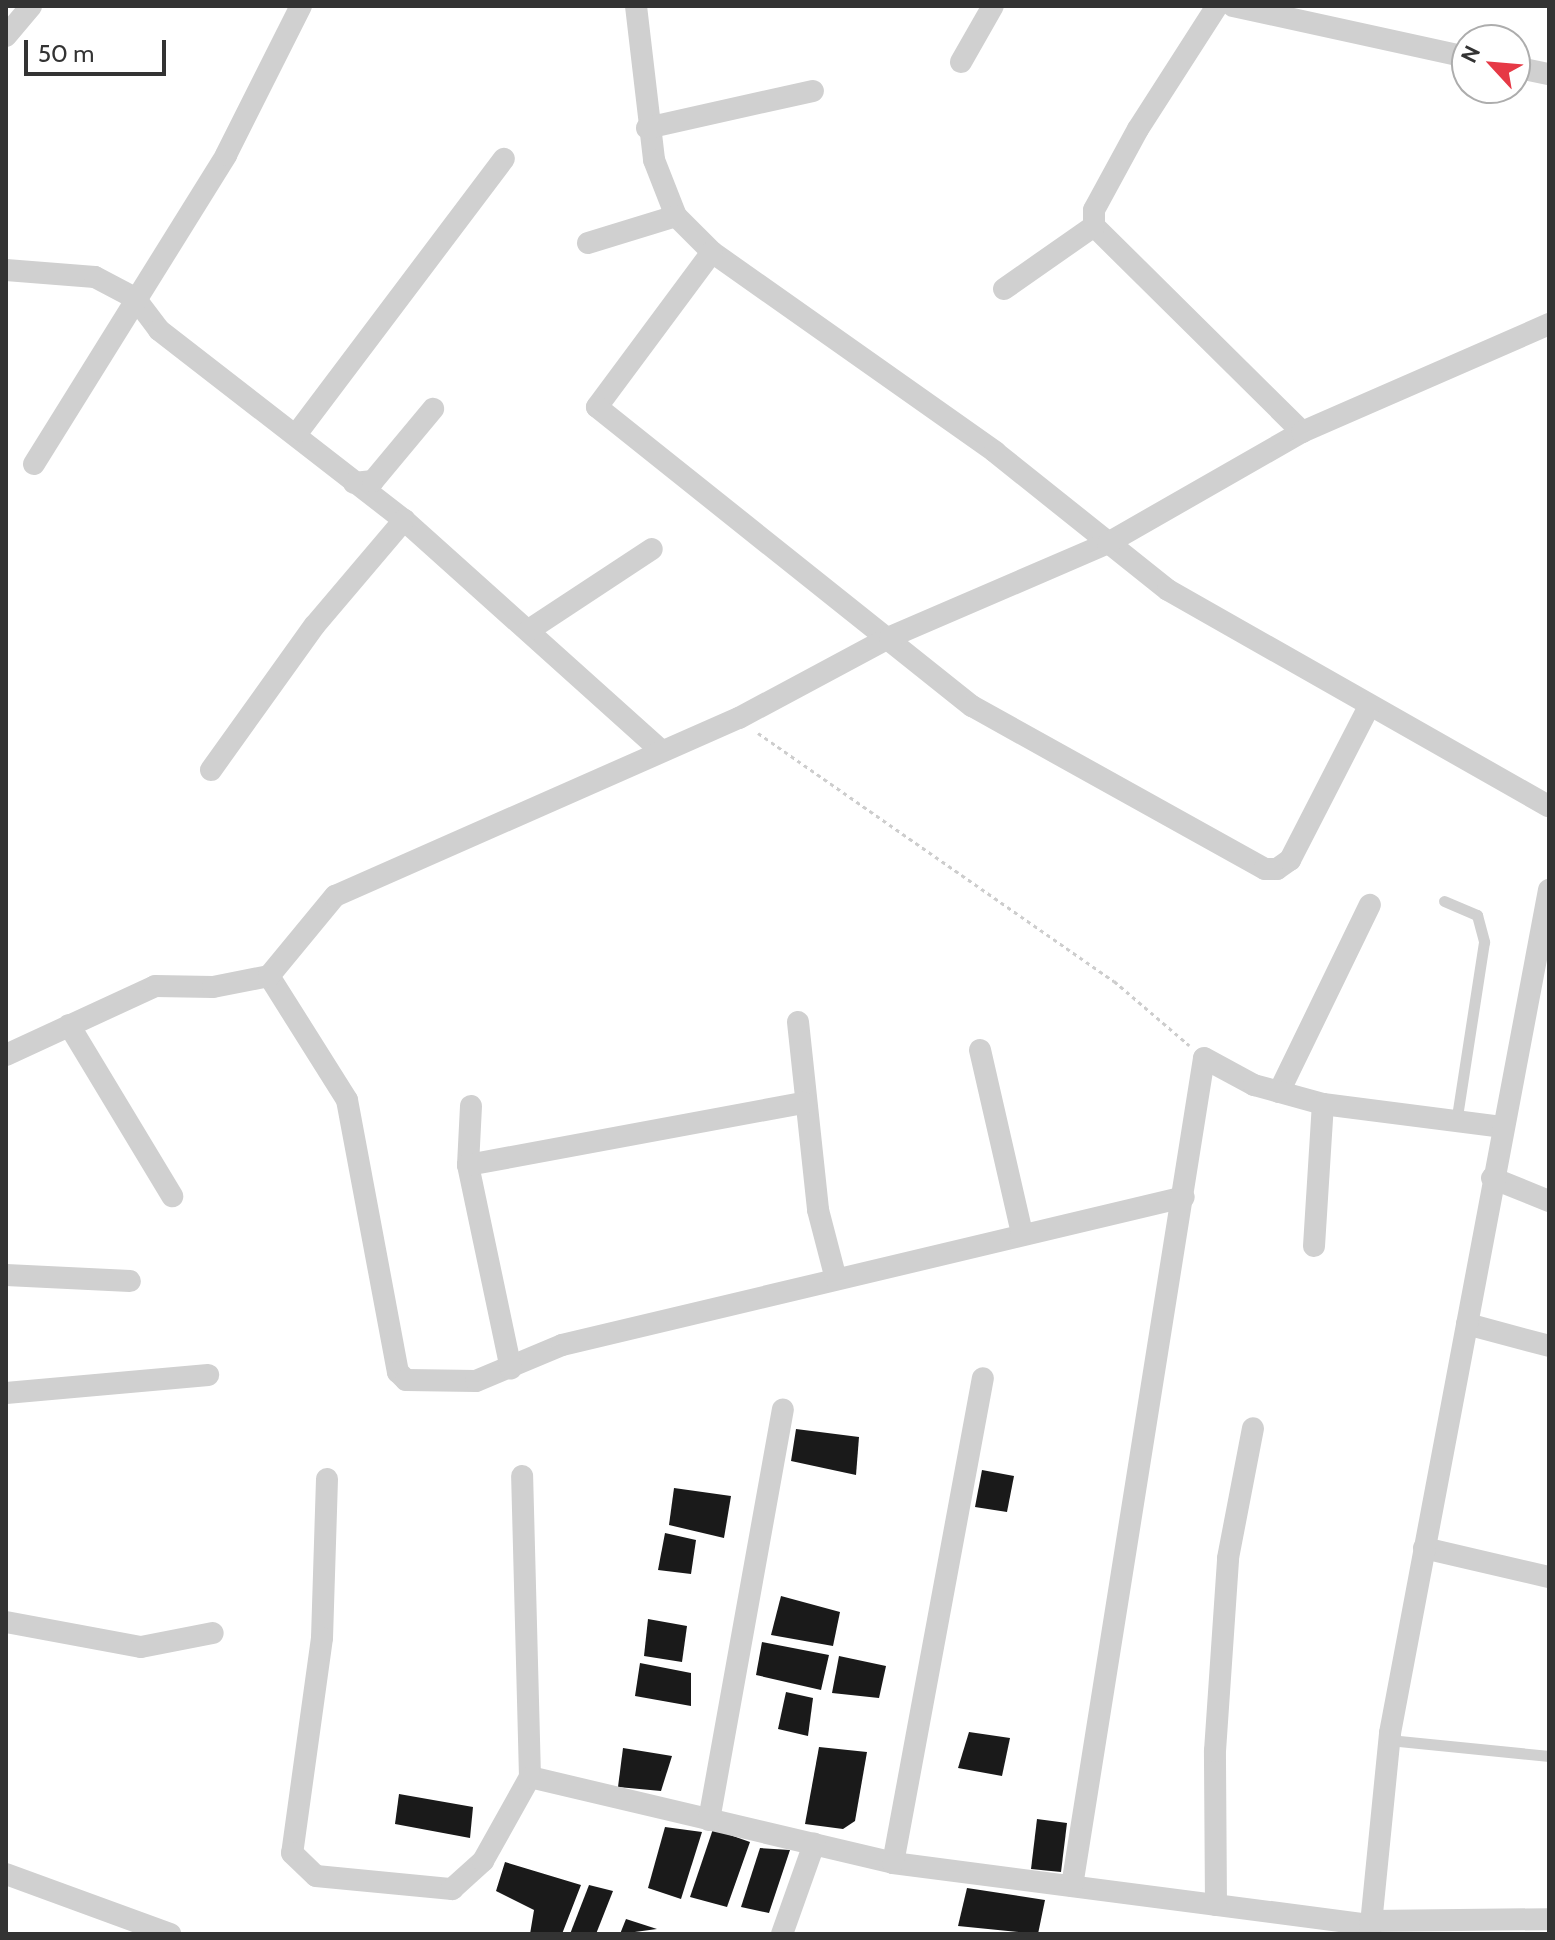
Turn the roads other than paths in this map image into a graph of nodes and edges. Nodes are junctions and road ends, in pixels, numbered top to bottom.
1 (31, 6) edge
2 (301, 6) edge
3 (636, 6) edge
4 (993, 6) edge
5 (1217, 6) edge
6 (1233, 6) edge
7 (6, 36) edge
8 (1451, 54) edge
9 (961, 62) dead end
10 (813, 91) dead end
11 (647, 128) junction
12 (504, 159) dead end
13 (676, 216) junction
14 (1094, 226) junction
15 (588, 243) dead end
16 (712, 252) junction
17 (6, 270) edge
18 (1004, 289) dead end
19 (135, 298) junction
20 (1549, 324) edge
21 (433, 409) dead end
22 (298, 432) junction
23 (1302, 432) junction
24 (34, 464) dead end
25 (354, 483) junction
26 (404, 520) junction
27 (1108, 543) junction
28 (652, 549) dead end
29 (529, 630) junction
30 (890, 637) junction
31 (1368, 708) junction
32 (658, 748) junction
33 (211, 770) dead end
34 (1549, 806) edge
35 (1549, 890) edge
36 (1444, 901) dead end
37 (1370, 905) dead end
38 (269, 976) junction
39 (1539, 999) edge
40 (798, 1022) dead end
41 (69, 1025) junction
42 (980, 1050) dead end
43 (6, 1055) edge
44 (1279, 1092) junction
45 (803, 1103) junction
46 (1323, 1104) junction
47 (471, 1106) dead end
48 (1456, 1122) junction
49 (1502, 1127) junction
50 (468, 1165) junction
51 (1492, 1178) junction
52 (172, 1196) dead end
53 (1184, 1197) junction
54 (1549, 1201) edge
55 (1022, 1233) junction
56 (1314, 1246) dead end
57 (6, 1275) edge
58 (836, 1279) junction
59 (130, 1281) dead end
60 (1467, 1324) junction
61 (1549, 1346) edge
62 (511, 1369) junction
63 (208, 1375) dead end
64 (983, 1378) dead end
65 (6, 1393) edge
66 (783, 1410) dead end
67 (1253, 1428) dead end
68 (522, 1476) dead end
69 (327, 1479) dead end
70 (1424, 1548) junction
71 (1549, 1577) edge
72 (6, 1622) edge
73 (213, 1633) dead end
74 (1389, 1740) junction
75 (1549, 1756) edge
76 (530, 1777) junction
77 (709, 1820) junction
78 (814, 1844) junction
79 (893, 1863) junction
80 (6, 1874) edge
81 (1072, 1886) junction
82 (1216, 1905) junction
83 (1549, 1919) edge
84 (1370, 1927) edge
85 (170, 1934) edge
86 (782, 1934) edge

1 - 7 street
2 - 19 street
3 - 11 street
4 - 9 street
5 - 14 street
6 - 8 street
10 - 11 street
11 - 13 street
12 - 22 street
13 - 15 street
13 - 16 street
14 - 18 street
14 - 23 street
16 - 27 street
16 - 30 street
17 - 19 street
19 - 22 street
19 - 24 street
20 - 23 street
21 - 25 street
22 - 25 street
23 - 27 street
25 - 26 street
26 - 29 street
26 - 33 street
27 - 30 street
27 - 31 street
28 - 29 street
29 - 32 street
30 - 31 street
30 - 32 street
31 - 34 street
32 - 38 street
35 - 39 street
36 - 48 lane
37 - 44 street
38 - 41 street
38 - 62 street
39 - 49 street
40 - 45 street
41 - 43 street
41 - 52 street
42 - 55 street
44 - 46 street
44 - 53 street
45 - 50 street
45 - 58 street
46 - 48 street
46 - 56 street
47 - 50 street
48 - 49 street
49 - 51 street
50 - 62 street
51 - 54 street
51 - 60 street
53 - 55 street
53 - 81 street
55 - 58 street
57 - 59 street
58 - 62 street
60 - 61 street
60 - 70 street
63 - 65 street
64 - 79 street
66 - 77 street
67 - 82 street
68 - 76 street
69 - 76 street
70 - 71 street
70 - 74 street
72 - 73 street
74 - 75 lane
74 - 84 street
76 - 77 street
77 - 78 street
78 - 79 street
78 - 86 street
79 - 81 street
80 - 85 street
81 - 82 street
82 - 84 street
83 - 84 street

